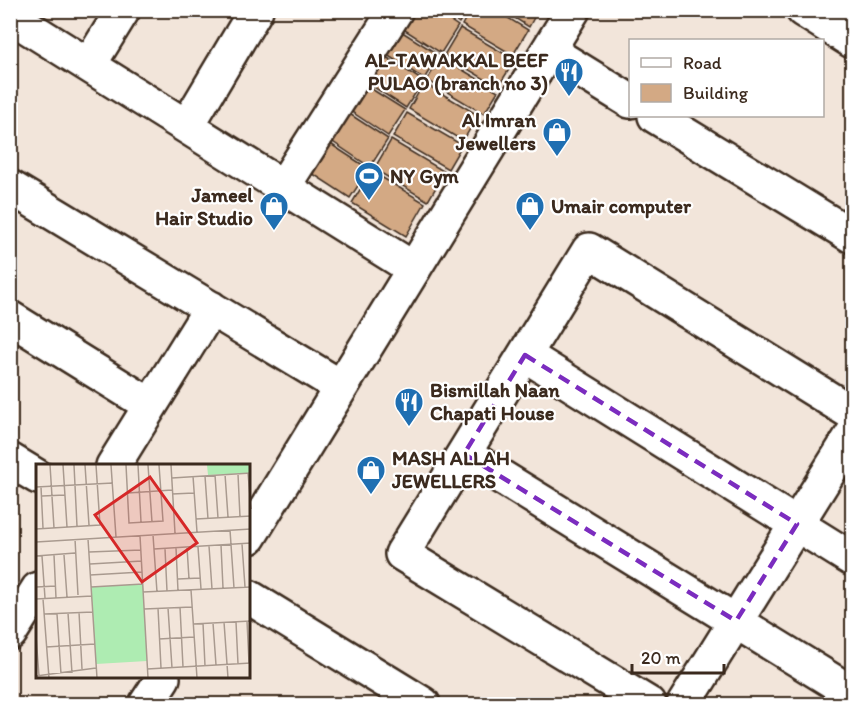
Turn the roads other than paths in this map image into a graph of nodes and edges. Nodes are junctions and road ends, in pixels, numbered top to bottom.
1 (123, 10) edge
2 (256, 10) edge
3 (396, 10) edge
4 (573, 10) edge
5 (803, 10) edge
6 (10, 16) edge
7 (852, 41) edge
8 (549, 51) junction
9 (89, 65) junction
10 (629, 99) edge
11 (657, 117) edge
12 (187, 126) junction
13 (10, 187) edge
14 (284, 187) junction
15 (852, 236) edge
16 (414, 269) junction
17 (210, 308) junction
18 (10, 318) edge
19 (525, 355) junction
20 (341, 387) junction
21 (150, 405) junction
22 (852, 413) edge
23 (852, 435) edge
24 (464, 454) junction
25 (10, 460) edge
26 (114, 464) edge
27 (36, 476) edge
28 (797, 524) junction
29 (250, 535) edge
30 (852, 559) edge
31 (250, 598) edge
32 (736, 621) junction
33 (162, 679) edge
34 (852, 693) edge
35 (146, 705) edge
36 (423, 705) edge
37 (649, 705) edge
38 (684, 705) edge

1 - 9 street
2 - 12 street
3 - 14 street
4 - 8 street
5 - 7 street
6 - 9 street
8 - 10 street
8 - 16 street
9 - 12 street
11 - 15 street
12 - 14 street
13 - 17 street
14 - 16 street
16 - 20 street
17 - 20 street
17 - 21 street
18 - 21 street
19 - 22 street
19 - 24 street
19 - 28 street
20 - 29 street
21 - 26 street
23 - 28 street
24 - 32 street
24 - 37 street
25 - 27 street
28 - 30 street
28 - 32 street
31 - 36 street
32 - 34 street
32 - 38 street
33 - 35 street

